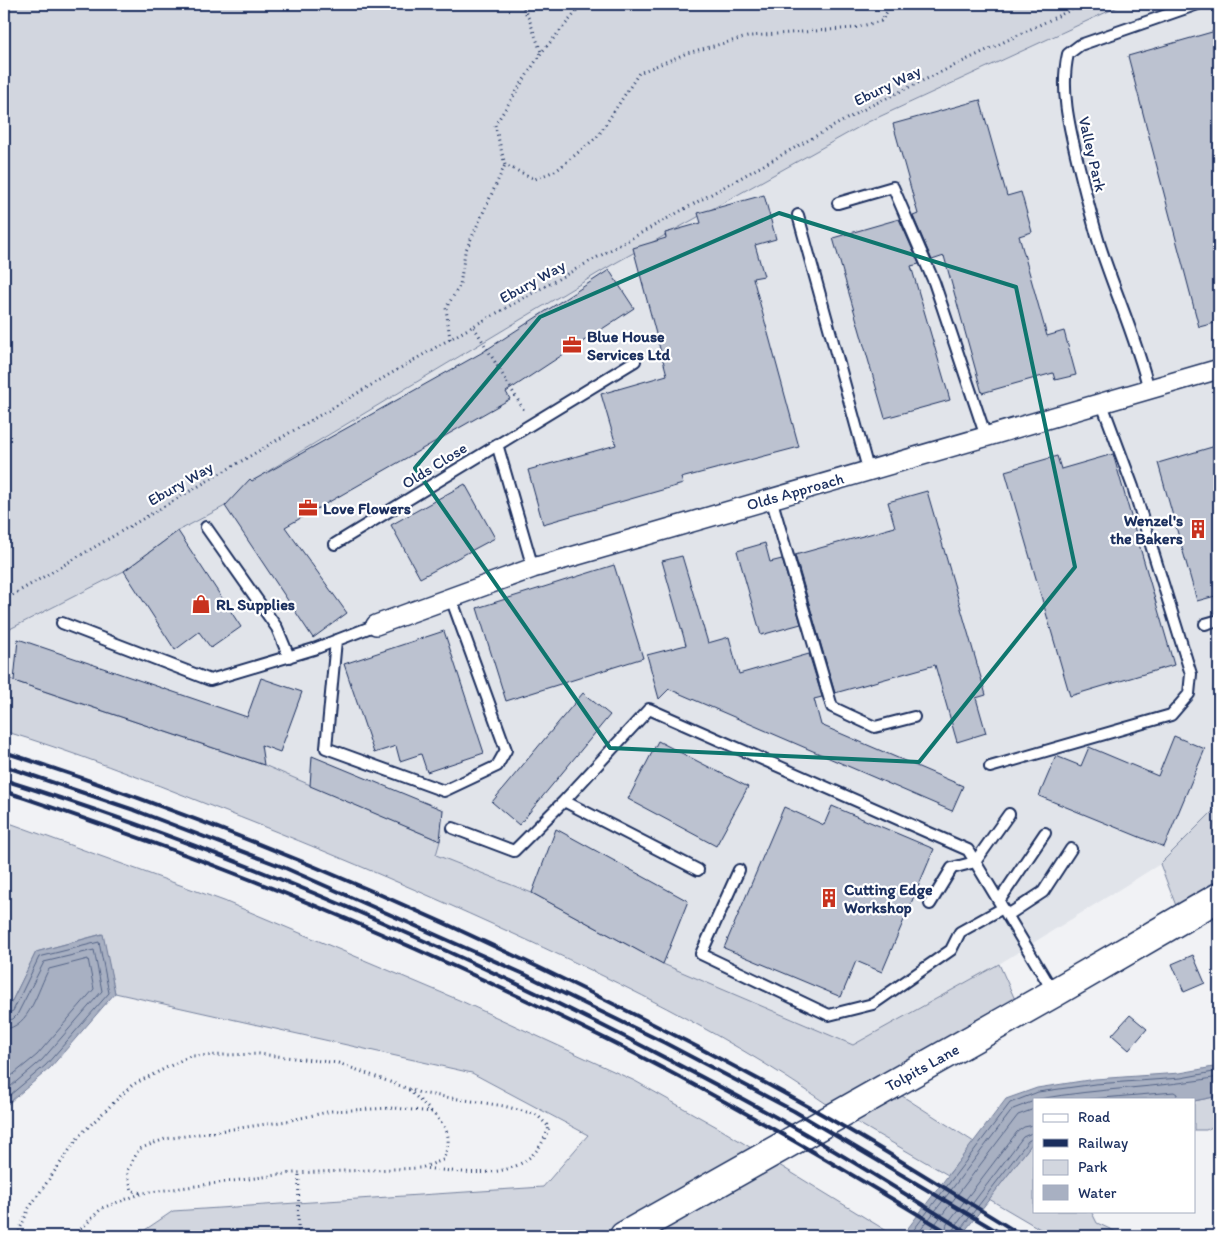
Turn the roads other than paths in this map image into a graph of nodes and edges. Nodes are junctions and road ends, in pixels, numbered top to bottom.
1 (1198, 4) edge
2 (838, 203) dead end
3 (798, 215) dead end
4 (635, 361) dead end
5 (1219, 370) edge
6 (1149, 390) junction
7 (1102, 404) junction
8 (986, 437) junction
9 (497, 444) junction
10 (868, 470) junction
11 (771, 498) junction
12 (206, 527) dead end
13 (335, 544) dead end
14 (533, 568) junction
15 (451, 598) junction
16 (1219, 620) edge
17 (62, 623) dead end
18 (1206, 624) dead end
19 (376, 625) joint
20 (336, 640) junction
21 (289, 657) junction
22 (914, 716) dead end
23 (990, 767) dead end
24 (564, 801) junction
25 (1009, 814) dead end
26 (453, 828) dead end
27 (1045, 832) dead end
28 (1071, 849) dead end
29 (975, 862) junction
30 (698, 870) dead end
31 (739, 870) dead end
32 (1219, 897) edge
33 (930, 904) dead end
34 (1003, 908) junction
35 (1054, 994) junction
36 (624, 1236) edge

1 - 6 lane, Valley Park
2 - 8 lane
3 - 10 lane
4 - 9 lane, Olds Close
5 - 6 street, Olds Approach
6 - 7 street, Olds Approach
7 - 8 street, Olds Approach
7 - 23 lane
8 - 10 street, Olds Approach
9 - 13 lane, Olds Close
9 - 14 lane
10 - 11 street, Olds Approach
11 - 14 street, Olds Approach
11 - 22 lane
12 - 21 lane
14 - 15 street, Olds Approach
15 - 19 street, Olds Approach
15 - 20 lane
16 - 18 lane
17 - 21 lane
19 - 20 lane
20 - 21 lane
24 - 26 lane
24 - 29 lane
24 - 30 lane
25 - 29 lane
27 - 34 lane
28 - 34 lane
29 - 33 lane
29 - 34 lane
31 - 34 lane
32 - 35 main road, Tolpits Lane
34 - 35 lane
35 - 36 main road, Tolpits Lane

